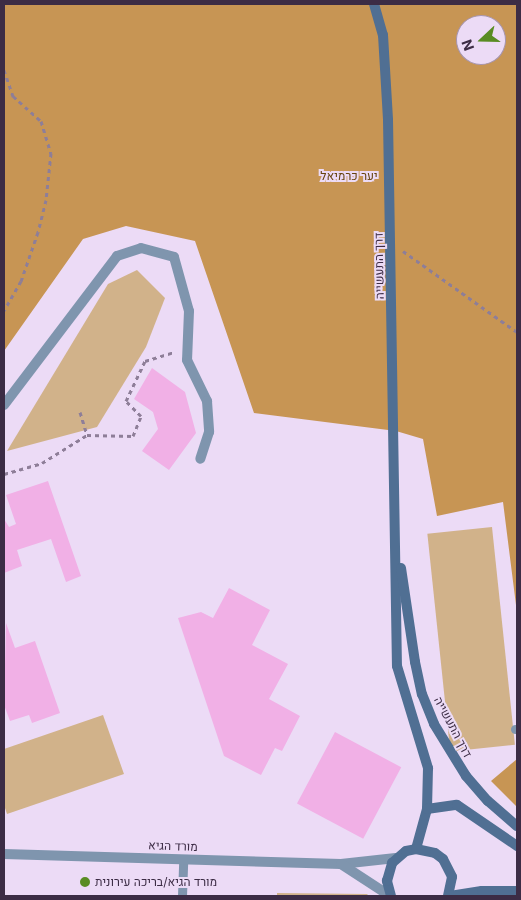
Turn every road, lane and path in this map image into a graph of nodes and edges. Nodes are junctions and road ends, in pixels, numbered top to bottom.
1 (374, 4) edge
2 (4, 70) edge
3 (391, 242) junction
4 (4, 310) edge
5 (517, 332) edge
6 (187, 348) junction
7 (4, 405) edge
8 (80, 412) dead end
9 (87, 435) junction
10 (200, 459) dead end
11 (4, 474) edge
12 (395, 530) junction
13 (427, 809) junction
14 (517, 826) edge
15 (517, 838) edge
16 (506, 839) junction
17 (517, 846) edge
18 (416, 849) junction
19 (4, 854) edge
20 (396, 858) junction
21 (183, 859) junction
22 (341, 864) junction
23 (517, 891) edge
24 (182, 896) edge
25 (390, 896) edge
26 (449, 896) edge

1 - 3 street, דרך התעשייה
2 - 4 path
3 - 5 path
3 - 12 street, דרך התעשייה
6 - 7 street
6 - 9 path
6 - 10 street
8 - 9 path
9 - 11 path
12 - 13 street, דרך התעשייה
12 - 14 street, דרך התעשייה
13 - 16 street
13 - 18 street
15 - 16 street
16 - 17 street
18 - 20 street
18 - 26 street
19 - 21 street, מורד הגיא
20 - 22 street, מורד הגיא
20 - 25 street
21 - 22 street, מורד הגיא
21 - 24 lane
22 - 25 street
23 - 26 street

